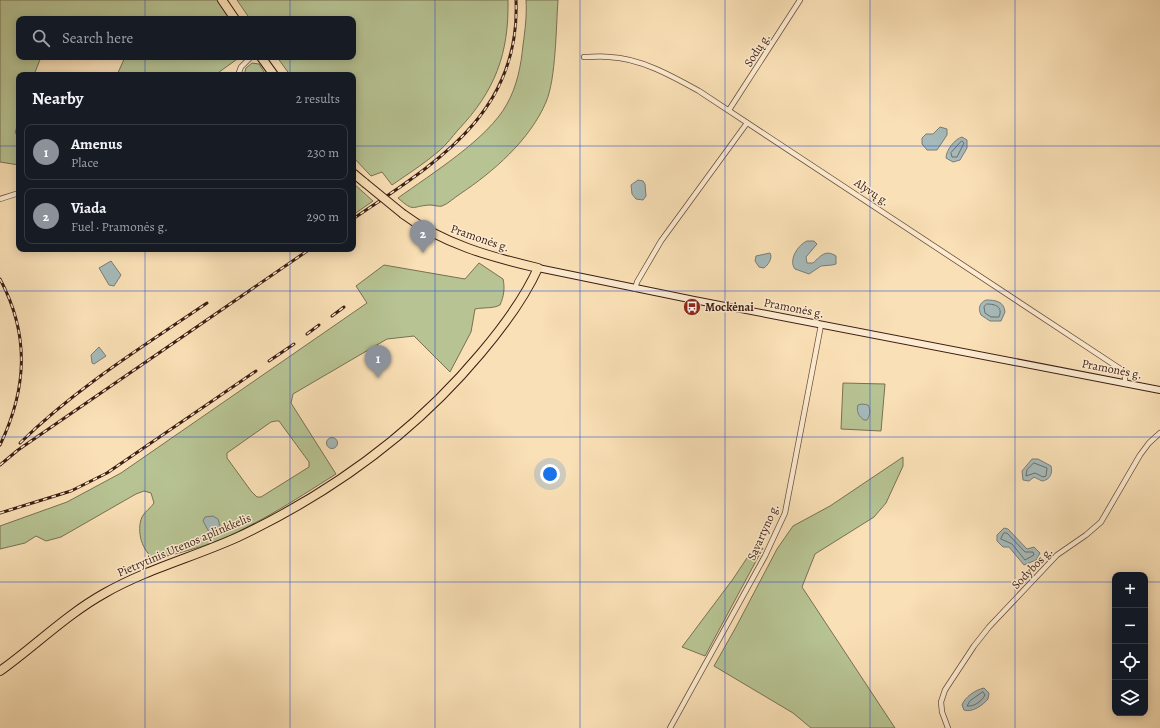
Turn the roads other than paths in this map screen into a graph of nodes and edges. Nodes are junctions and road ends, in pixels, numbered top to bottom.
1 (222, 0) edge
2 (800, 0) edge
3 (233, 16) edge
4 (584, 57) dead end
5 (248, 60) edge
6 (263, 60) edge
7 (239, 72) edge
8 (272, 72) edge
9 (729, 110) junction
10 (746, 123) junction
11 (356, 175) edge
12 (16, 194) edge
13 (0, 199) edge
14 (538, 268) junction
15 (635, 289) junction
16 (821, 325) junction
17 (1124, 384) junction
18 (1160, 390) edge
19 (1160, 433) edge
20 (0, 671) edge
21 (670, 728) edge
22 (948, 728) edge

1 - 3 highway
2 - 9 street, Sodų g.
4 - 9 street, Alyvų g.
5 - 7 street
6 - 8 highway
9 - 10 street, Alyvų g.
10 - 15 street
10 - 17 street, Alyvų g.
11 - 14 highway, Pramonės g., bridge
12 - 13 street
14 - 15 main road, Pramonės g.
14 - 20 highway, Pietrytinis Utenos aplinkkelis
15 - 16 main road, Pramonės g.
16 - 17 main road, Pramonės g.
16 - 21 street, Sąvartyno g.
17 - 18 main road, Pramonės g.
19 - 22 street, Sodybos g.

